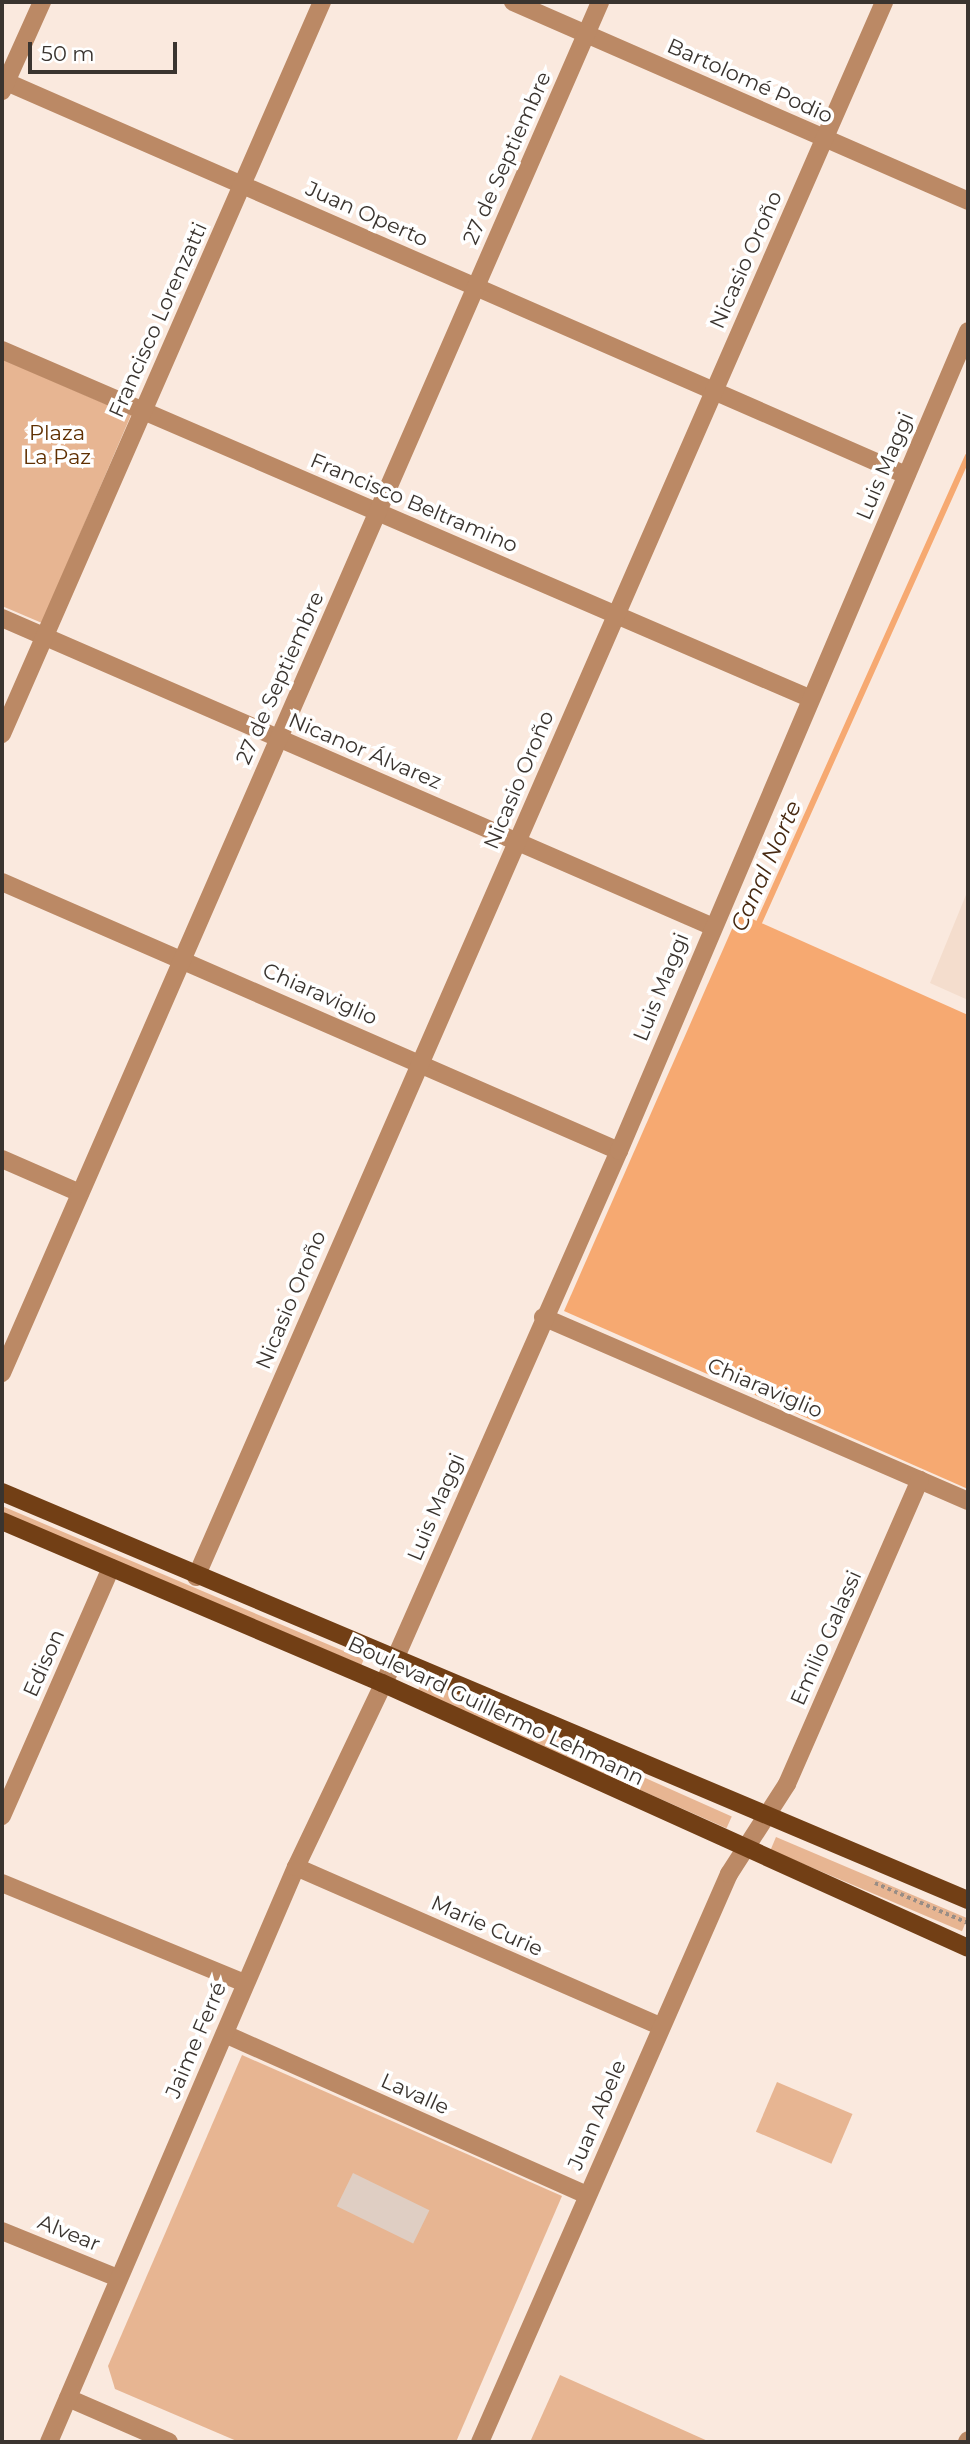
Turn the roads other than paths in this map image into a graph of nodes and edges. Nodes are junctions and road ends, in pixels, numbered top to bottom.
1 (42, 2) edge
2 (322, 2) edge
3 (513, 2) edge
4 (600, 2) edge
5 (884, 2) edge
6 (586, 34) junction
7 (3, 84) edge
8 (825, 138) junction
9 (243, 183) junction
10 (968, 201) edge
11 (475, 287) junction
12 (968, 331) edge
13 (2, 350) edge
14 (712, 393) junction
15 (143, 411) junction
16 (906, 475) junction
17 (377, 512) junction
18 (614, 614) junction
19 (2, 618) edge
20 (45, 636) junction
21 (809, 698) junction
22 (2, 734) edge
23 (278, 738) junction
24 (517, 842) junction
25 (2, 882) edge
26 (711, 926) junction
27 (183, 957) junction
28 (418, 1062) junction
29 (619, 1151) junction
30 (2, 1158) edge
31 (80, 1193) junction
32 (543, 1317) junction
33 (2, 1373) edge
34 (920, 1480) junction
35 (2, 1492) edge
36 (968, 1501) edge
37 (2, 1521) edge
38 (111, 1567) junction
39 (197, 1577) junction
40 (395, 1659) junction
41 (382, 1683) junction
42 (769, 1813) junction
43 (2, 1816) edge
44 (743, 1850) junction
45 (296, 1867) junction
46 (2, 1883) edge
47 (968, 1899) edge
48 (968, 1948) edge
49 (245, 1983) junction
50 (660, 2026) junction
51 (225, 2034) junction
52 (587, 2195) junction
53 (2, 2231) edge
54 (118, 2278) junction
55 (68, 2398) junction
56 (48, 2442) edge
57 (169, 2442) edge
58 (480, 2442) edge

1 - 7 street
2 - 9 street, Francisco Lorenzatti
3 - 6 street, Bartolomé Podio
4 - 6 street, 27 de Septiembre
5 - 8 street, Nicasio Oroño
6 - 8 street, Bartolomé Podio
6 - 11 street, 27 de Septiembre
7 - 9 street, Juan Operto
8 - 10 street, Bartolomé Podio
8 - 14 street, Nicasio Oroño
9 - 11 street, Juan Operto
9 - 15 street, Francisco Lorenzatti
11 - 14 street, Juan Operto
11 - 17 street, 27 de Septiembre
12 - 16 street, Luis Maggi
13 - 15 street, Francisco Beltramino
14 - 16 street, Juan Operto
14 - 18 street, Nicasio Oroño
15 - 17 street, Francisco Beltramino
15 - 20 street, Francisco Lorenzatti
16 - 21 street, Luis Maggi
17 - 18 street, Francisco Beltramino
17 - 23 street, 27 de Septiembre
18 - 21 street, Francisco Beltramino
18 - 24 street, Nicasio Oroño
19 - 20 street, Nicanor Álvarez
20 - 22 street, Francisco Lorenzatti
20 - 23 street, Nicanor Álvarez
21 - 26 street, Luis Maggi
23 - 24 street, Nicanor Álvarez
23 - 27 street, 27 de Septiembre
24 - 26 street, Nicanor Álvarez
24 - 28 street, Nicasio Oroño
25 - 27 street, Chiaraviglio
26 - 29 street, Luis Maggi
27 - 28 street, Chiaraviglio
27 - 31 street, 27 de Septiembre
28 - 29 street, Chiaraviglio
28 - 39 street, Nicasio Oroño
29 - 32 street, Luis Maggi
30 - 31 street
31 - 33 street, 27 de Septiembre
32 - 34 street, Chiaraviglio
32 - 40 street, Luis Maggi
34 - 36 street, Chiaraviglio
34 - 42 street, Emilio Galassi
35 - 39 main road, Boulevard Guillermo Lehmann
37 - 38 main road, Boulevard Guillermo Lehmann
38 - 41 main road, Boulevard Guillermo Lehmann
38 - 43 street, Edison
39 - 40 main road, Boulevard Guillermo Lehmann
40 - 41 street, Jaime Ferré
40 - 42 main road, Boulevard Guillermo Lehmann
41 - 44 main road, Boulevard Guillermo Lehmann
41 - 45 street, Jaime Ferré
42 - 44 street, Juan Abele
42 - 47 main road, Boulevard Guillermo Lehmann
44 - 48 main road, Boulevard Guillermo Lehmann
44 - 50 street, Juan Abele
45 - 49 street, Jaime Ferré
45 - 50 street, Marie Curie
46 - 49 street
49 - 51 street, Jaime Ferré
50 - 52 street, Juan Abele
51 - 52 street, Lavalle
51 - 54 street, Jaime Ferré
52 - 58 street, Juan Abele
53 - 54 street, Alvear
54 - 55 street, Jaime Ferré
55 - 56 street, Jaime Ferré
55 - 57 street

